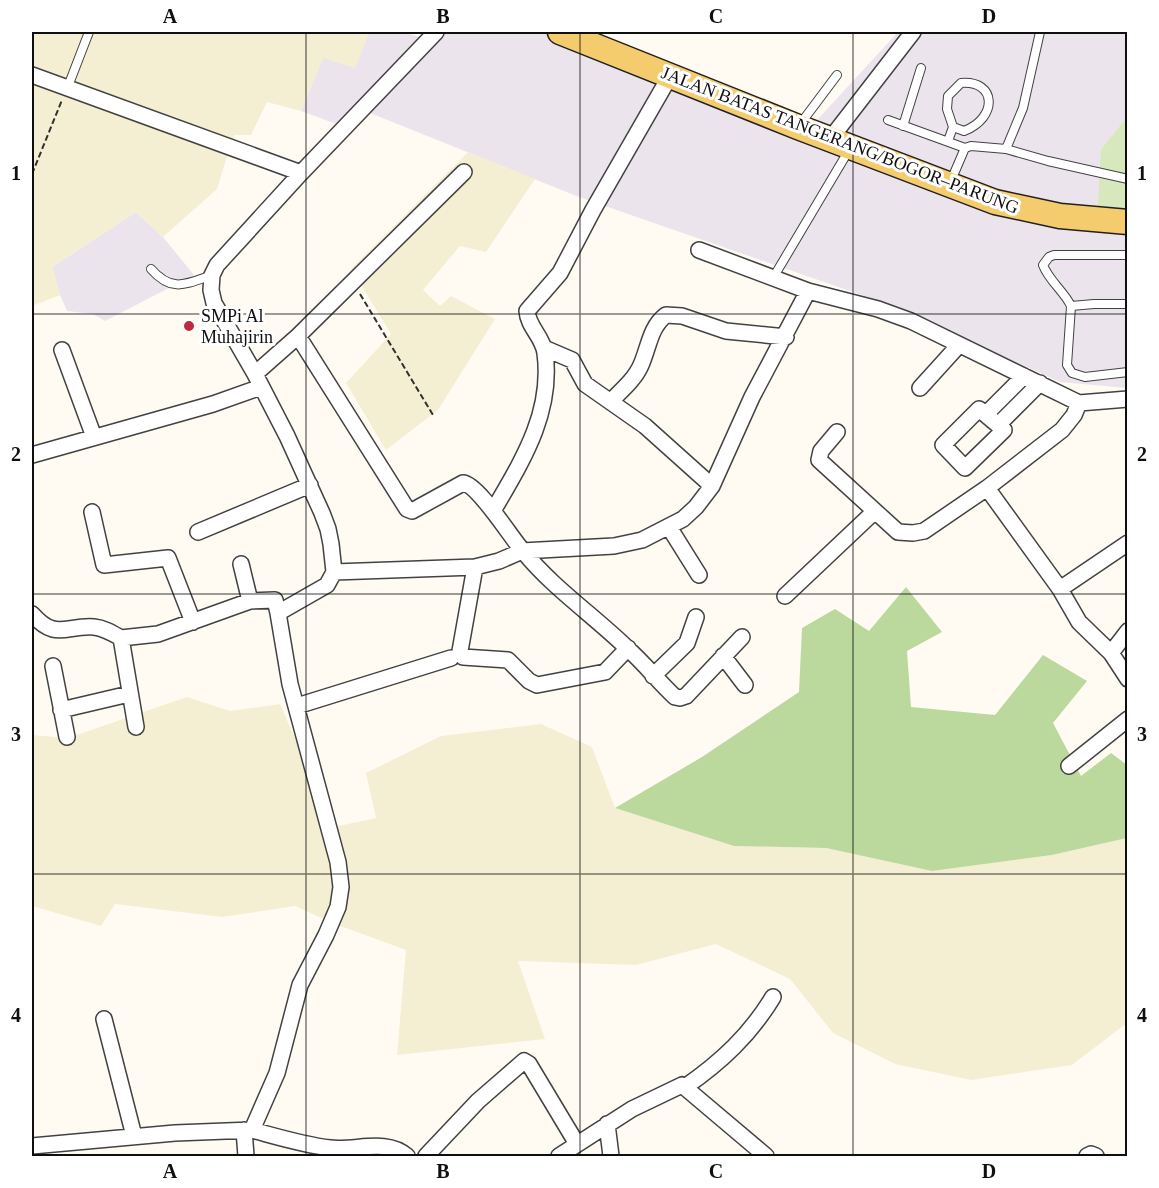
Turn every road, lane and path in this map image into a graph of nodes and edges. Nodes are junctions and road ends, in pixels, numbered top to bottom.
1 (89, 32) edge
2 (436, 32) edge
3 (560, 32) edge
4 (1041, 32) edge
5 (909, 33) edge
6 (594, 38) edge
7 (921, 68) dead end
8 (32, 75) edge
9 (837, 75) dead end
10 (670, 76) junction
11 (67, 89) junction
12 (888, 120) dead end
13 (903, 126) junction
14 (798, 127) junction
15 (953, 127) junction
16 (948, 141) junction
17 (841, 142) junction
18 (965, 148) junction
19 (1006, 149) junction
20 (464, 172) dead end
21 (301, 173) junction
22 (32, 174) edge
23 (1128, 179) edge
24 (950, 184) junction
25 (1128, 222) edge
26 (699, 250) dead end
27 (1128, 255) edge
28 (151, 268) dead end
29 (212, 275) junction
30 (773, 278) junction
31 (353, 282) junction
32 (808, 291) junction
33 (1128, 304) edge
34 (1071, 306) junction
35 (298, 336) junction
36 (786, 337) junction
37 (959, 345) junction
38 (544, 348) junction
39 (63, 350) dead end
40 (1128, 372) edge
41 (1024, 376) junction
42 (258, 380) junction
43 (1040, 383) junction
44 (920, 388) dead end
45 (1128, 399) edge
46 (611, 401) junction
47 (1079, 403) junction
48 (987, 413) junction
49 (434, 415) dead end
50 (998, 424) junction
51 (837, 432) dead end
52 (94, 437) junction
53 (32, 455) edge
54 (310, 485) junction
55 (712, 486) junction
56 (987, 488) junction
57 (493, 511) junction
58 (875, 511) junction
59 (92, 513) dead end
60 (669, 527) junction
61 (198, 532) dead end
62 (1128, 543) edge
63 (522, 551) junction
64 (241, 564) dead end
65 (475, 567) junction
66 (334, 572) junction
67 (699, 575) dead end
68 (1060, 589) junction
69 (785, 596) dead end
70 (250, 601) junction
71 (278, 613) junction
72 (32, 614) edge
73 (696, 617) dead end
74 (193, 622) junction
75 (1128, 631) edge
76 (742, 637) dead end
77 (121, 638) junction
78 (628, 648) junction
79 (1111, 652) junction
80 (723, 656) junction
81 (451, 658) dead end
82 (53, 666) dead end
83 (653, 676) junction
84 (1128, 679) edge
85 (745, 685) dead end
86 (129, 694) junction
87 (297, 706) junction
88 (61, 711) junction
89 (1128, 719) edge
90 (136, 727) dead end
91 (67, 737) dead end
92 (1069, 765) dead end
93 (773, 997) dead end
94 (104, 1019) dead end
95 (685, 1087) junction
96 (607, 1124) junction
97 (248, 1130) junction
98 (134, 1136) junction
99 (577, 1144) junction
100 (43, 1149) edge
101 (305, 1150) edge
102 (246, 1156) edge
103 (407, 1156) edge
104 (426, 1156) edge
105 (559, 1156) edge
106 (611, 1156) edge
107 (766, 1156) edge
108 (1088, 1156) edge
109 (1096, 1156) edge

1 - 11 lane
2 - 21 street
3 - 6 main road, JALAN BATAS TANGERANG/BOGOR–PARUNG
4 - 19 lane
5 - 17 street
6 - 10 main road, JALAN BATAS TANGERANG/BOGOR–PARUNG
7 - 13 lane
8 - 11 street
9 - 14 lane
10 - 14 main road, JALAN BATAS TANGERANG/BOGOR–PARUNG
10 - 38 street
11 - 21 street
11 - 22 path
12 - 13 lane
13 - 16 lane
14 - 17 main road, JALAN BATAS TANGERANG/BOGOR–PARUNG
15 - 15 lane
15 - 16 lane
16 - 18 lane
17 - 24 main road, JALAN BATAS TANGERANG/BOGOR–PARUNG
17 - 30 lane
18 - 19 lane
18 - 24 lane
19 - 23 lane
20 - 31 street
21 - 29 street
24 - 25 main road, JALAN BATAS TANGERANG/BOGOR–PARUNG
26 - 30 street
27 - 34 lane
28 - 29 lane
29 - 42 street
30 - 32 street
31 - 35 street
31 - 49 path
32 - 36 street
32 - 37 street
33 - 34 lane
34 - 40 lane
35 - 42 street
35 - 57 street
36 - 46 street
36 - 55 street
37 - 41 street
37 - 44 street
38 - 46 street
38 - 57 street
39 - 52 street
41 - 43 street
41 - 48 street
42 - 52 street
42 - 54 street
43 - 47 street
43 - 50 street
45 - 47 street
46 - 55 street
47 - 56 street
48 - 50 street
48 - 50 street
51 - 58 street
52 - 53 street
54 - 61 street
54 - 66 street
55 - 60 street
56 - 58 street
56 - 68 street
57 - 63 street
58 - 69 street
59 - 74 street
60 - 63 street
60 - 67 street
62 - 68 street
63 - 65 street
63 - 78 street
64 - 70 street
65 - 66 street
65 - 78 street
66 - 71 street
68 - 79 street
70 - 71 street
70 - 74 street
71 - 87 street
72 - 77 street
73 - 83 street
74 - 77 street
75 - 79 street
76 - 80 street
77 - 86 street
78 - 83 street
79 - 84 street
80 - 83 street
80 - 85 street
81 - 87 street
82 - 88 street
86 - 88 street
86 - 90 street
87 - 97 street
88 - 91 street
89 - 92 street
93 - 95 street
94 - 98 street
95 - 96 street
95 - 107 street
96 - 99 street
96 - 106 street
97 - 98 street
97 - 101 street
97 - 102 street
98 - 100 street
99 - 104 street
99 - 105 street
101 - 103 street
108 - 109 street

